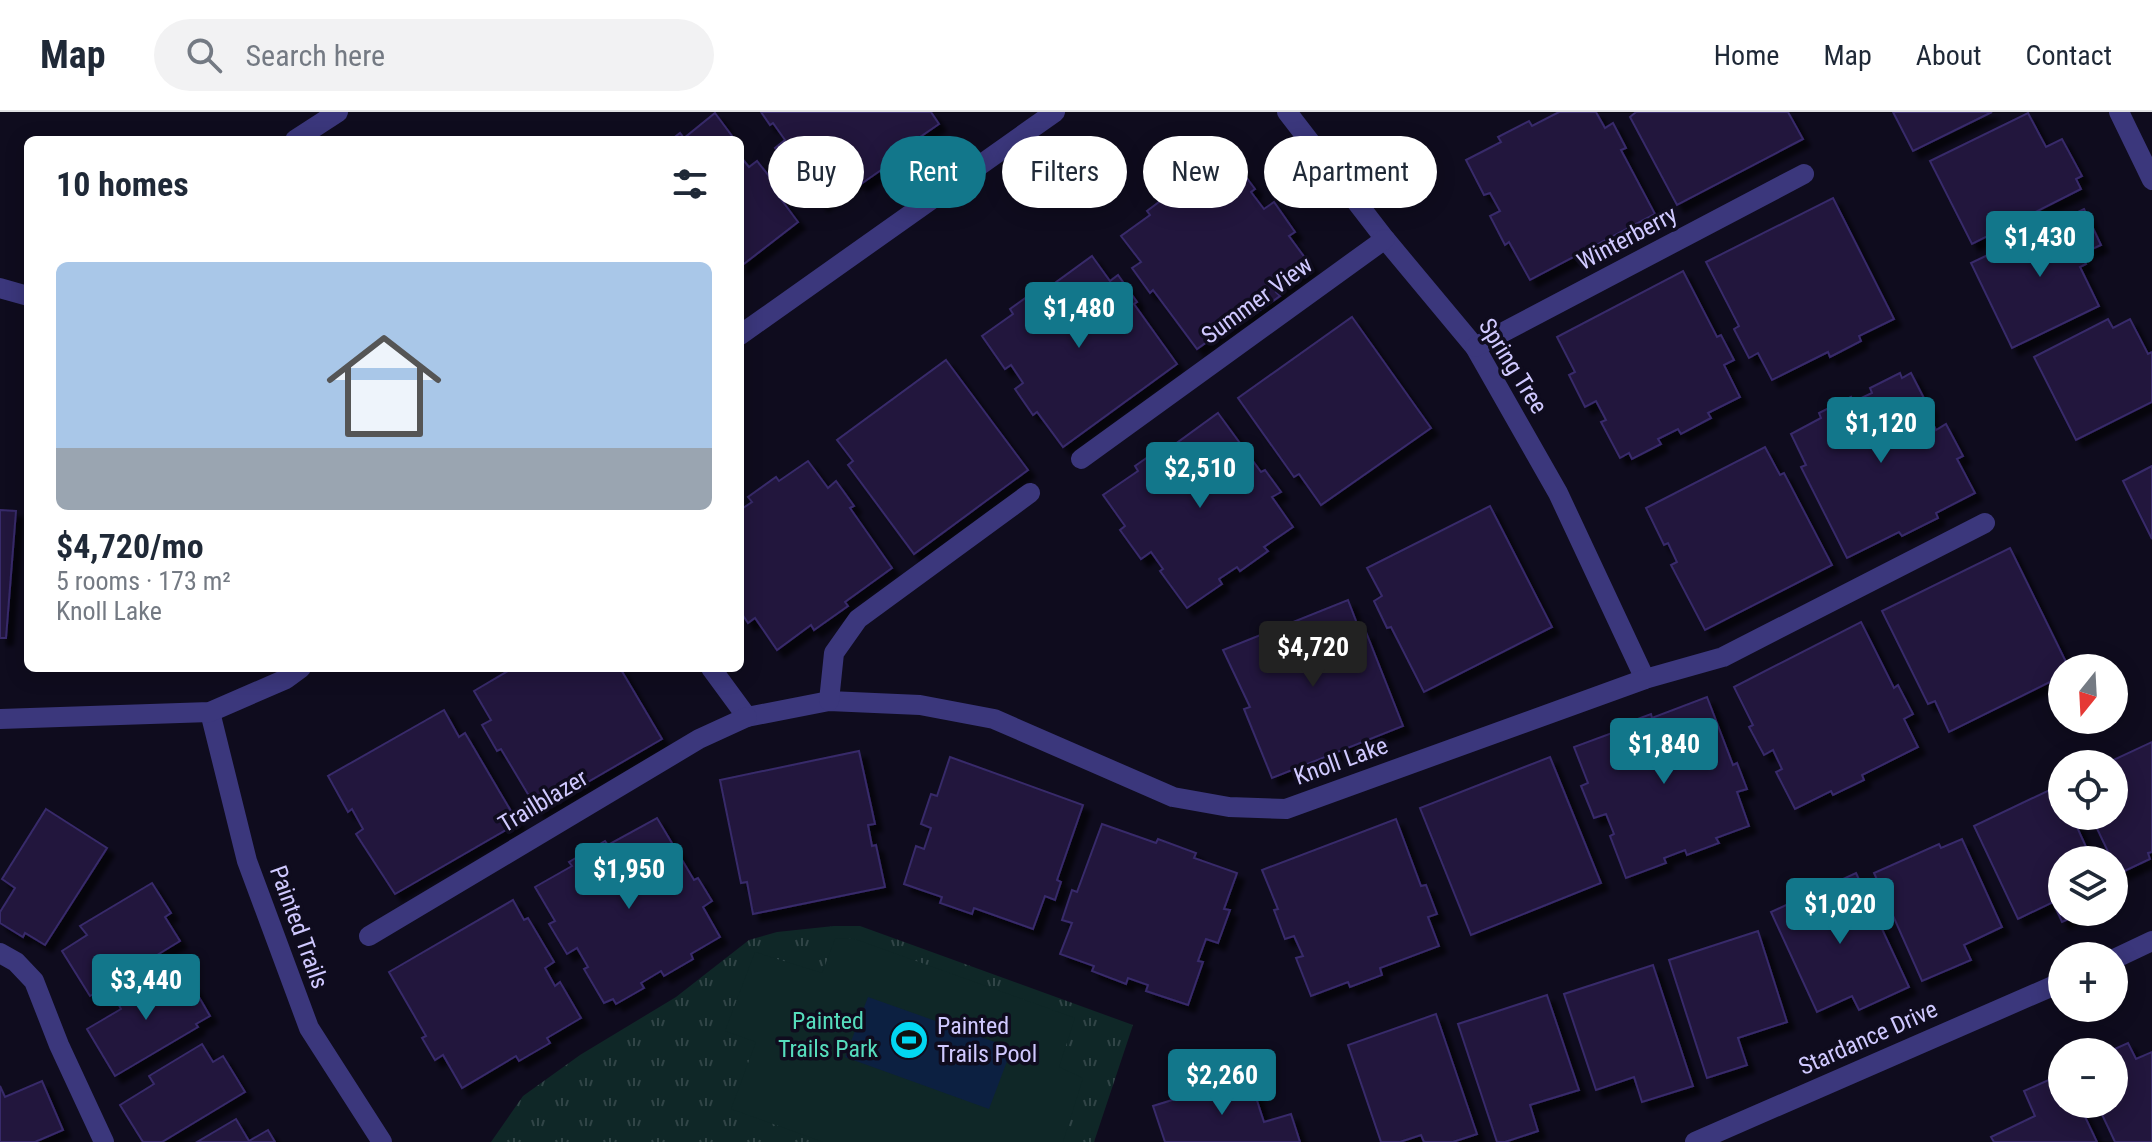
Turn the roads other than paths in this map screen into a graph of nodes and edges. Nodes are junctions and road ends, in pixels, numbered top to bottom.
1 (338, 112) edge
2 (1055, 112) edge
3 (1287, 112) edge
4 (2119, 112) edge
5 (301, 136) edge
6 (1804, 174) dead end
7 (2152, 180) edge
8 (1385, 239) junction
9 (0, 288) edge
10 (24, 295) edge
11 (744, 332) edge
12 (1475, 347) junction
13 (1081, 459) dead end
14 (1030, 493) dead end
15 (1985, 523) dead end
16 (296, 672) edge
17 (714, 672) edge
18 (1645, 679) junction
19 (829, 701) junction
20 (210, 712) junction
21 (747, 717) junction
22 (0, 719) edge
23 (369, 936) dead end
24 (2152, 941) edge
25 (2128, 952) edge
26 (0, 953) edge
27 (2048, 988) edge
28 (104, 1142) edge
29 (382, 1142) edge
30 (1695, 1142) edge

1 - 5 street
2 - 11 street
3 - 8 street, Spring Tree
4 - 7 street
6 - 12 street, Winterberry
8 - 12 street, Spring Tree
8 - 13 street, Summer View
9 - 10 street
12 - 18 street, Spring Tree
14 - 19 street
15 - 18 street, Knoll Lake
16 - 20 street
17 - 21 street
18 - 19 street, Knoll Lake
19 - 21 street, Knoll Lake
20 - 22 street
20 - 29 street, Painted Trails
21 - 23 street, Trailblazer
24 - 25 street
26 - 28 street
27 - 30 street, Stardance Drive

